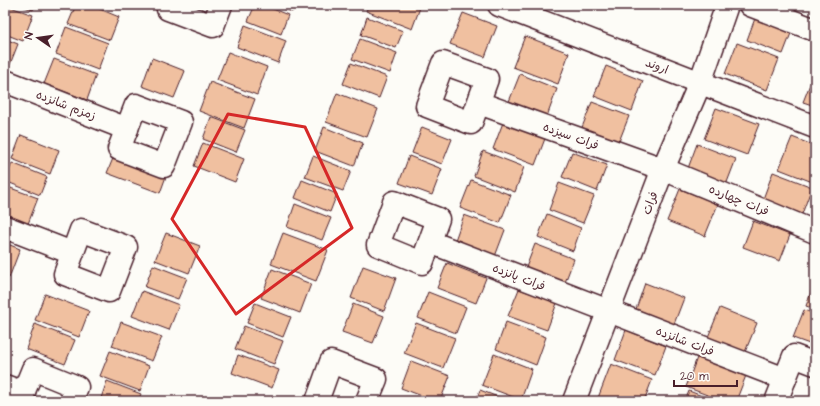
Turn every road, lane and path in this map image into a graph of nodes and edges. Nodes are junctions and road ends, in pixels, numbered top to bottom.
1 (170, 5) edge
2 (221, 5) edge
3 (499, 5) edge
4 (727, 5) edge
5 (750, 5) edge
6 (815, 30) edge
7 (5, 81) edge
8 (700, 83) junction
9 (479, 103) dead end
10 (815, 127) edge
11 (127, 128) dead end
12 (663, 169) junction
13 (5, 227) edge
14 (815, 232) edge
15 (430, 242) dead end
16 (72, 253) dead end
17 (609, 311) junction
18 (815, 364) edge
19 (785, 379) junction
20 (16, 393) edge
21 (71, 401) edge
22 (317, 401) edge
23 (367, 401) edge
24 (574, 401) edge
25 (781, 401) edge

1 - 2 street
3 - 8 street, اروند
4 - 8 street, فرات
5 - 6 street
7 - 11 street, زمزم شانزده
8 - 10 street, اروند
8 - 12 street, فرات
9 - 12 street, فرات سیزده
12 - 14 street, فرات چهارده
12 - 17 street, فرات
13 - 16 street
15 - 17 street, فرات پانزده
17 - 19 street, فرات شانزده
17 - 24 street, فرات
18 - 19 street
19 - 25 street
20 - 21 street
22 - 23 street

